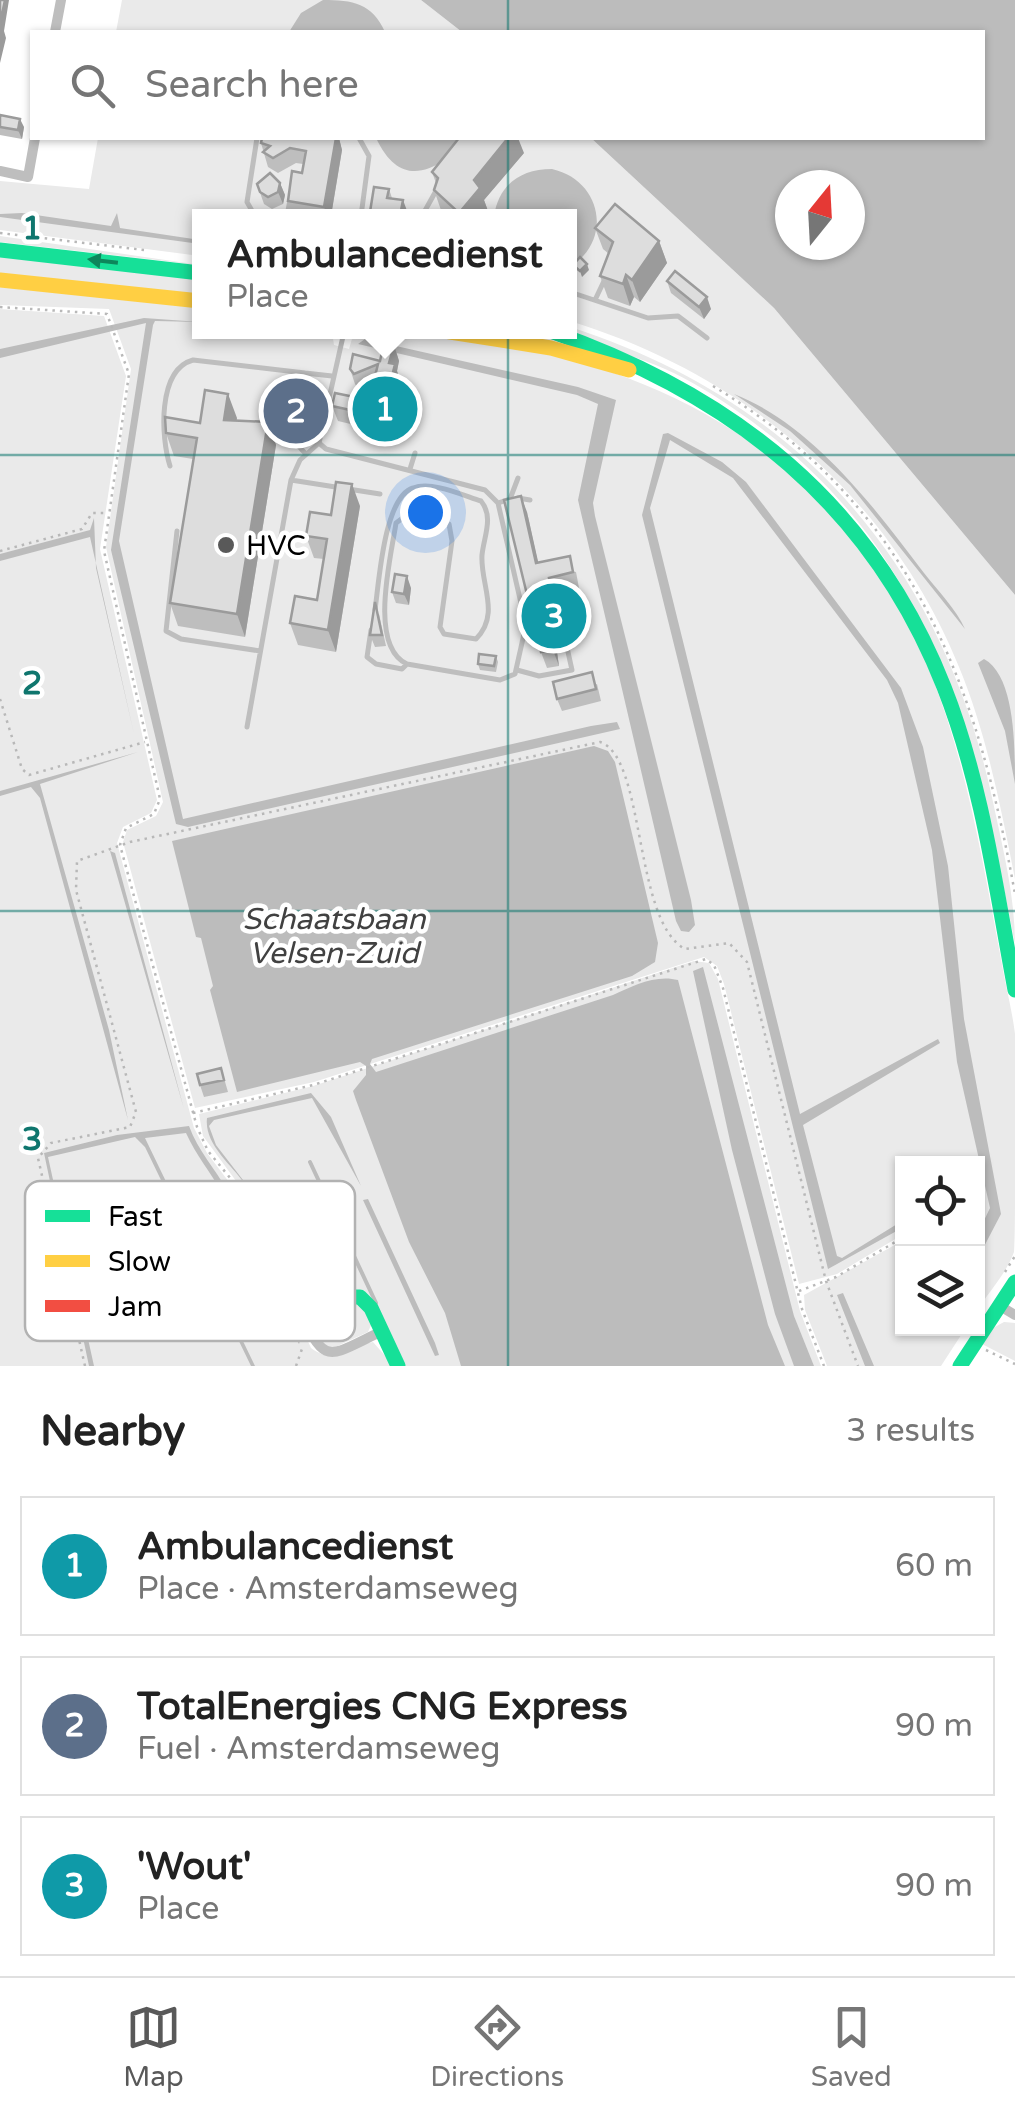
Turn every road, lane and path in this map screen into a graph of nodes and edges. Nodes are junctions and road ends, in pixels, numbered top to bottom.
1 (61, 0) edge
2 (55, 30) edge
3 (35, 140) edge
4 (257, 140) edge
5 (360, 140) edge
6 (0, 171) edge
7 (448, 175) edge
8 (292, 190) edge
9 (251, 209) edge
10 (288, 209) edge
11 (362, 209) edge
12 (424, 209) edge
13 (0, 233) edge
14 (0, 250) edge
15 (150, 251) dead end
16 (192, 272) edge
17 (606, 272) edge
18 (0, 280) edge
19 (577, 294) edge
20 (594, 300) junction
21 (192, 301) edge
22 (0, 307) edge
23 (707, 338) dead end
24 (342, 339) edge
25 (498, 339) edge
26 (574, 339) edge
27 (306, 372) junction
28 (334, 376) junction
29 (710, 385) dead end
30 (763, 440) junction
31 (319, 442) junction
32 (414, 453) dead end
33 (306, 454) junction
34 (170, 466) dead end
35 (410, 470) junction
36 (518, 478) dead end
37 (290, 480) junction
38 (380, 494) dead end
39 (510, 500) junction
40 (530, 500) dead end
41 (498, 503) junction
42 (106, 514) junction
43 (177, 531) edge
44 (0, 551) edge
45 (566, 643) dead end
46 (260, 651) junction
47 (407, 664) junction
48 (518, 670) junction
49 (0, 699) edge
50 (248, 726) dead end
51 (147, 742) junction
52 (120, 845) junction
53 (1015, 894) edge
54 (1015, 990) edge
55 (193, 1113) junction
56 (43, 1181) edge
57 (233, 1181) edge
58 (895, 1242) edge
59 (826, 1282) junction
60 (1015, 1282) edge
61 (798, 1292) junction
62 (355, 1296) edge
63 (1000, 1306) junction
64 (1015, 1316) edge
65 (382, 1331) junction
66 (79, 1341) edge
67 (307, 1341) edge
68 (312, 1341) edge
69 (975, 1343) junction
70 (1015, 1364) edge
71 (85, 1366) edge
72 (296, 1366) edge
73 (398, 1366) edge
74 (824, 1366) edge
75 (858, 1366) edge
76 (960, 1366) edge

1 - 2 street
3 - 6 street
4 - 9 lane
5 - 11 lane
7 - 12 lane
8 - 10 lane
13 - 15 path
16 -> 14 main road
17 - 20 lane
18 - 21 main road
19 - 20 lane
20 - 23 lane
22 - 42 path
24 - 28 lane
25 - 30 main road
26 - 30 main road
27 - 28 lane
27 - 33 lane
27 - 34 lane
28 - 31 lane
29 - 53 path
30 - 54 main road
31 - 33 lane
31 - 35 lane
32 - 35 lane
33 - 37 lane
35 - 41 lane
36 - 39 lane
37 - 38 lane
37 - 46 lane
39 - 40 lane
39 - 41 lane
41 - 48 lane
42 - 44 path
42 - 51 path
43 - 46 lane
45 - 48 lane
46 - 50 lane
47 - 47 lane
47 - 48 lane
49 - 51 path
51 - 52 path
52 - 55 path
52 - 56 path
52 - 59 path
55 - 57 path
55 - 61 path
58 - 59 path
59 - 61 path
59 - 75 path
60 - 63 main road
61 - 74 path
62 - 65 main road
63 - 64 street
63 - 69 main road
65 - 68 street
65 - 73 main road
66 - 71 path
67 - 72 path
69 - 70 path
69 - 76 main road

